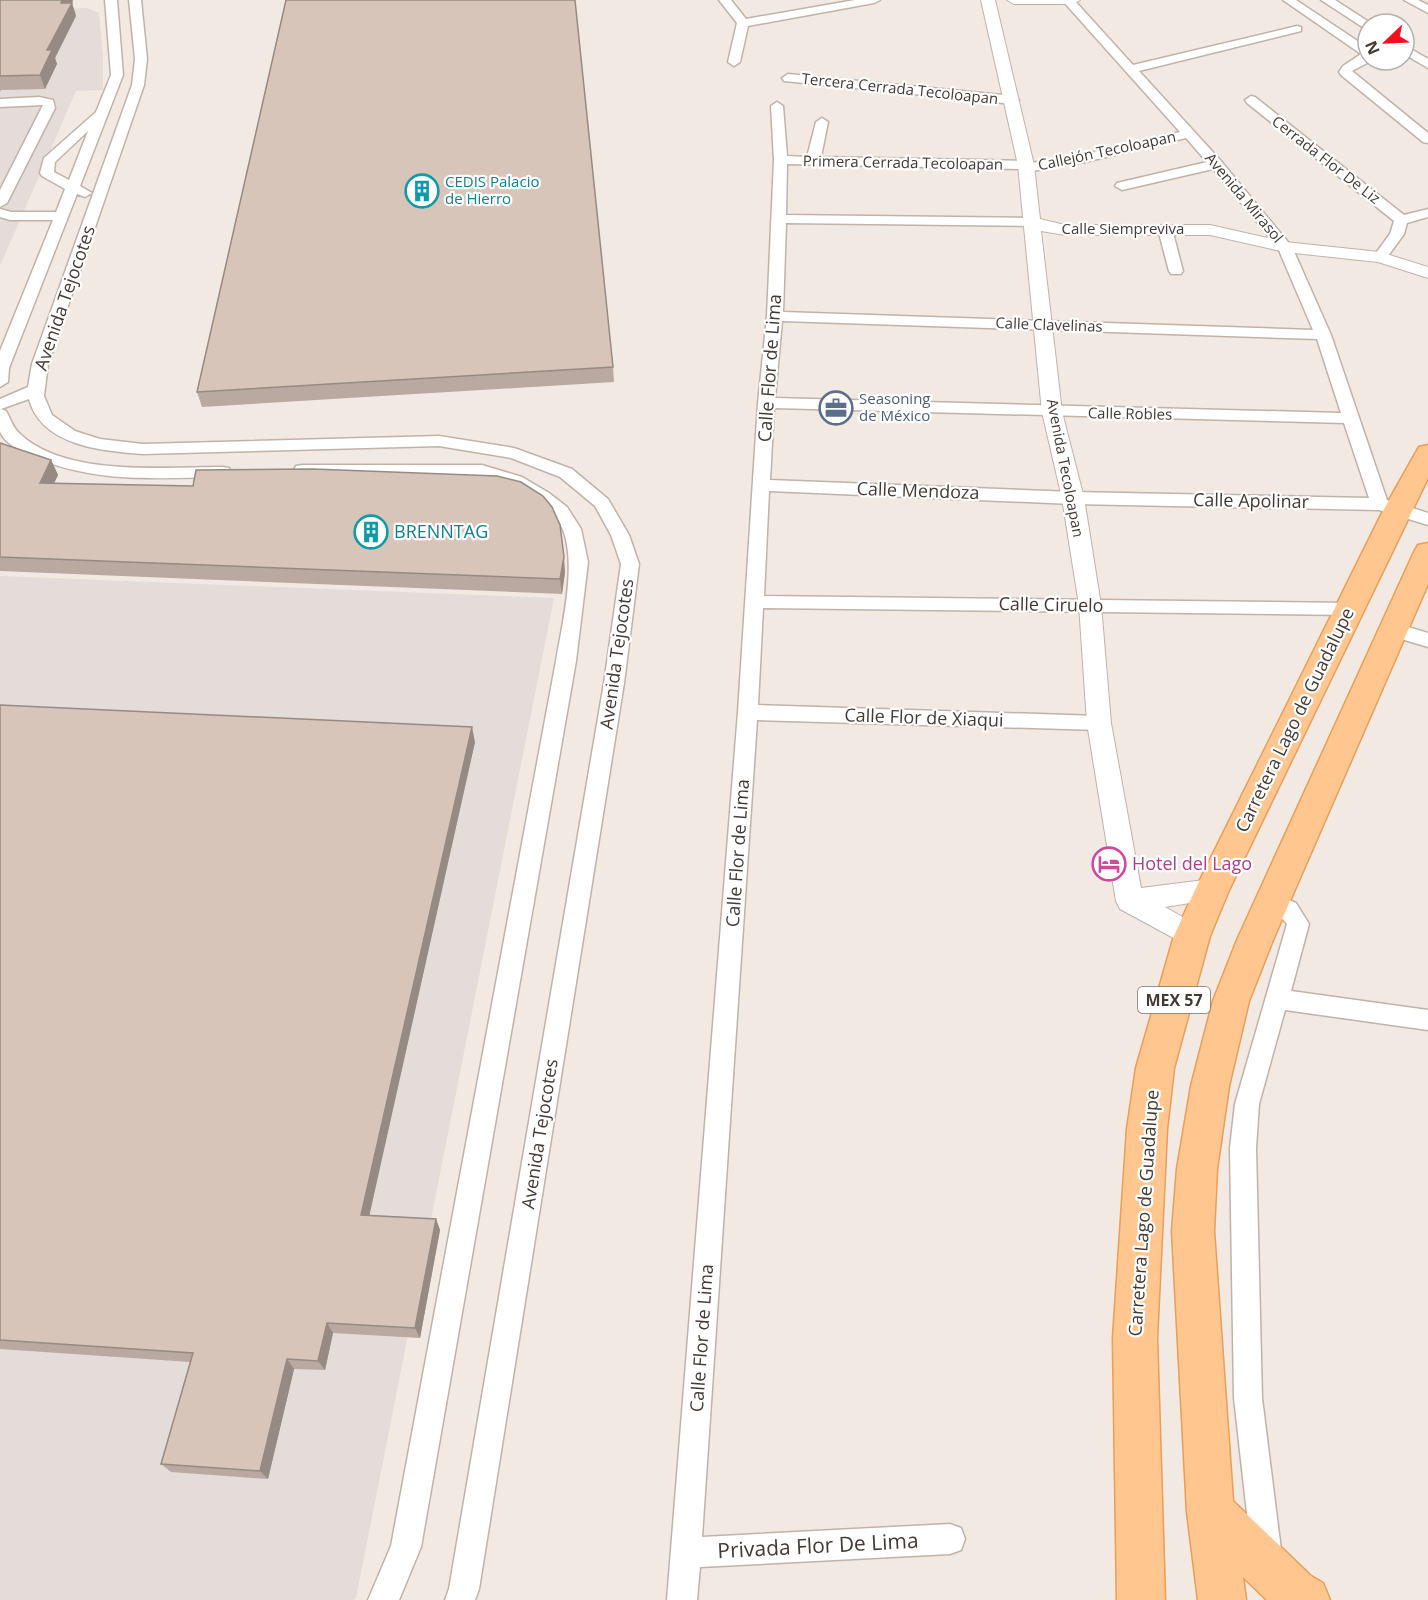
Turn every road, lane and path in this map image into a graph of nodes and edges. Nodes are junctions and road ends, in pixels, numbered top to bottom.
1 (111, 0) edge
2 (135, 0) edge
3 (725, 0) edge
4 (874, 0) edge
5 (988, 0) edge
6 (1014, 0) edge
7 (1050, 0) edge
8 (1068, 0) edge
9 (1073, 0) edge
10 (1289, 0) edge
11 (1327, 0) edge
12 (1410, 0) edge
13 (1428, 10) edge
14 (1356, 18) edge
15 (743, 23) junction
16 (1297, 29) dead end
17 (734, 62) dead end
18 (1129, 70) junction
19 (788, 78) dead end
20 (1013, 100) junction
21 (1251, 100) dead end
22 (0, 103) edge
23 (777, 106) dead end
24 (103, 110) junction
25 (822, 122) dead end
26 (1188, 134) junction
27 (1428, 140) edge
28 (781, 160) junction
29 (813, 160) junction
30 (1216, 164) junction
31 (1026, 167) junction
32 (73, 186) junction
33 (1122, 186) dead end
34 (98, 201) junction
35 (0, 203) edge
36 (0, 213) edge
37 (1428, 213) edge
38 (61, 216) junction
39 (778, 219) junction
40 (1401, 220) junction
41 (1031, 222) junction
42 (1165, 229) junction
43 (1285, 247) junction
44 (1380, 257) junction
45 (1176, 270) dead end
46 (1428, 273) edge
47 (775, 316) junction
48 (1044, 325) junction
49 (1323, 335) junction
50 (0, 382) edge
51 (36, 390) junction
52 (766, 403) junction
53 (0, 405) edge
54 (1052, 412) junction
55 (0, 414) edge
56 (1350, 418) junction
57 (1428, 453) edge
58 (241, 471) edge
59 (288, 471) edge
60 (763, 485) junction
61 (1072, 498) junction
62 (1402, 511) edge
63 (1428, 552) edge
64 (754, 602) junction
65 (1090, 605) junction
66 (1349, 609) junction
67 (1412, 635) edge
68 (748, 712) junction
69 (1099, 723) junction
70 (1212, 890) junction
71 (1131, 901) junction
72 (1273, 902) junction
73 (1192, 936) junction
74 (1276, 999) junction
75 (1428, 1020) edge
76 (1209, 1512) junction
77 (950, 1539) dead end
78 (686, 1553) junction
79 (1268, 1568) junction
80 (384, 1600) edge
81 (460, 1600) edge
82 (682, 1600) edge
83 (1141, 1600) edge
84 (1222, 1600) edge
85 (1306, 1600) edge

1 - 24 street, Avenida Tejocotes
2 - 34 street, Avenida Tejocotes
3 - 15 street
4 - 15 street
5 - 20 street, Avenida Tecoloapan
6 - 7 street
7 - 8 street
8 - 9 street
8 - 18 street, Avenida Mirasol
10 - 27 street
11 - 14 street
12 - 13 street
15 - 17 street
16 - 18 street
18 - 26 street, Avenida Mirasol
19 - 20 street, Tercera Cerrada Tecoloapan
20 - 31 street, Avenida Tecoloapan
21 - 40 street, Cerrada Flor De Liz
22 - 35 street
23 - 28 street, Calle Flor de Lima
24 - 32 street, Avenida Tejocotes
24 - 32 street
25 - 29 street
26 - 30 street, Avenida Mirasol
26 - 31 street, Callejón Tecoloapan
28 - 29 street, Primera Cerrada Tecoloapan
28 - 39 street, Calle Flor de Lima
29 - 31 street, Primera Cerrada Tecoloapan
30 - 33 street
30 - 43 street, Avenida Mirasol
31 - 41 street, Avenida Tecoloapan
32 - 34 street
32 - 38 street, Avenida Tejocotes
34 - 51 street, Avenida Tejocotes
36 - 38 street
37 - 40 street
38 - 50 street, Avenida Tejocotes
39 - 41 street, Calle Siempreviva
39 - 47 street, Calle Flor de Lima
40 - 44 street
41 - 42 street, Calle Siempreviva
41 - 48 street, Avenida Tecoloapan
42 - 43 street, Calle Siempreviva
42 - 45 street
43 - 44 street, Calle Siempreviva
43 - 49 street, Avenida Mirasol
44 - 46 street, Calle Siempreviva
47 - 48 street, Calle Clavelinas
47 - 52 street, Calle Flor de Lima
48 - 49 street, Calle Clavelinas
48 - 54 street, Avenida Tecoloapan
49 - 56 street, Avenida Mirasol
51 - 53 street
51 - 81 street, Avenida Tejocotes
52 - 54 street, Calle Robles
52 - 60 street, Calle Flor de Lima
54 - 56 street, Calle Robles
54 - 61 street, Avenida Tecoloapan
55 - 58 street
56 - 62 street, Avenida Mirasol
57 - 62 main road, Carretera Lago de Guadalupe / MEX 57
59 - 80 street
60 - 61 street, Calle Mendoza
60 - 64 street, Calle Flor de Lima
61 - 62 street, Calle Apolinar
61 - 65 street, Avenida Tecoloapan
62 - 66 main road, Carretera Lago de Guadalupe / MEX 57
63 - 67 main road, MEX 57
64 - 65 street, Calle Ciruelo
64 - 68 street, Calle Flor de Lima
65 - 66 street, Calle Ciruelo
65 - 69 street, Avenida Tecoloapan
66 - 70 main road, Carretera Lago de Guadalupe / MEX 57
67 - 72 main road, MEX 57
68 - 69 street, Calle Flor de Xiaqui
68 - 78 street, Calle Flor de Lima
69 - 71 street, Avenida Tecoloapan
70 - 71 street
70 - 73 main road, Carretera Lago de Guadalupe / MEX 57
71 - 73 street
72 - 74 street
72 - 76 main road, MEX 57
73 - 83 main road, Carretera Lago de Guadalupe / MEX 57
74 - 75 street
74 - 79 street
76 - 79 main road
76 - 84 main road, MEX 57
77 - 78 street, Privada Flor De Lima
78 - 82 street, Calle Flor de Lima
79 - 85 main road

